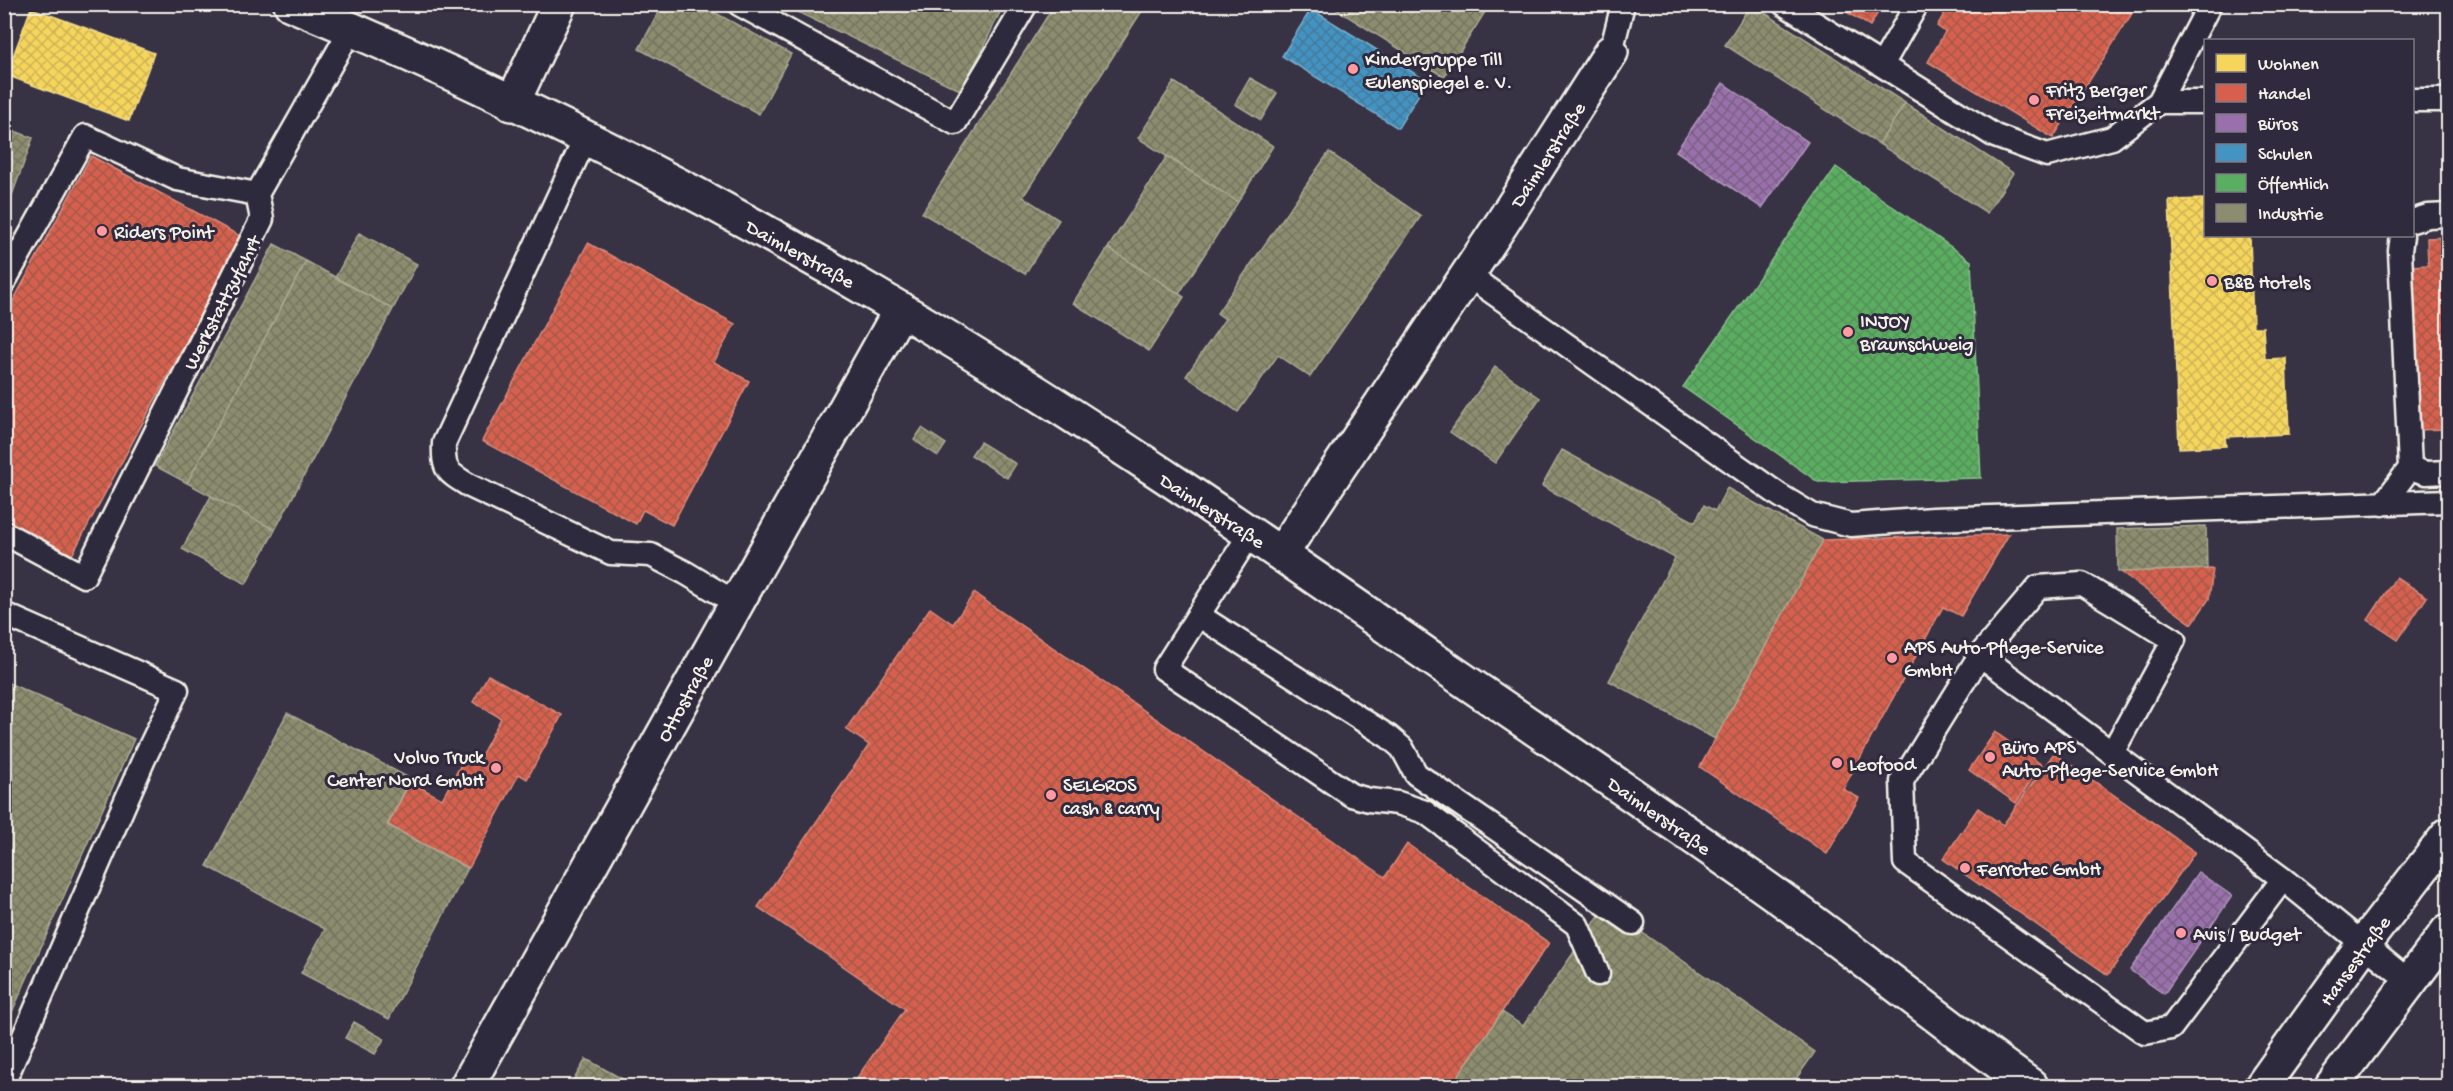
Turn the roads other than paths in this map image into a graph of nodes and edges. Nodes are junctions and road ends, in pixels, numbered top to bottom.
1 (291, 4) edge
2 (559, 4) edge
3 (739, 4) edge
4 (1026, 4) edge
5 (1623, 4) edge
6 (1784, 4) edge
7 (1917, 4) edge
8 (2210, 4) edge
9 (351, 29) junction
10 (1611, 52) joint
11 (1882, 65) junction
12 (2414, 100) edge
13 (2448, 100) edge
14 (2159, 102) junction
15 (2204, 102) edge
16 (512, 104) junction
17 (585, 139) junction
18 (257, 194) junction
19 (2448, 215) edge
20 (2414, 220) edge
21 (2402, 237) edge
22 (1468, 275) junction
23 (4, 282) edge
24 (901, 309) junction
25 (2410, 468) junction
26 (2448, 472) edge
27 (2448, 501) edge
28 (2383, 504) junction
29 (4, 533) edge
30 (1250, 534) junction
31 (1281, 554) junction
32 (736, 603) junction
33 (4, 614) edge
34 (1198, 615) junction
35 (1980, 655) junction
36 (2112, 753) junction
37 (2448, 835) edge
38 (2283, 879) junction
39 (1633, 923) dead end
40 (2448, 931) edge
41 (2363, 945) junction
42 (1598, 974) dead end
43 (2409, 981) junction
44 (4, 1082) edge
45 (467, 1086) edge
46 (2031, 1086) edge
47 (2262, 1086) edge
48 (2332, 1086) edge

1 - 9 street, Daimlerstraße
2 - 16 street
3 - 4 lane
5 - 10 lane
6 - 11 lane
7 - 11 lane
8 - 14 lane
9 - 16 street, Daimlerstraße
9 - 18 lane
10 - 22 street, Daimlerstraße
11 - 14 lane
12 - 13 lane
14 - 15 lane
16 - 17 street, Daimlerstraße
17 - 24 street, Daimlerstraße
17 - 32 lane
18 - 23 lane
18 - 29 lane, Werkstattzufahrt
19 - 20 lane
21 - 25 lane
22 - 28 lane
22 - 31 street, Daimlerstraße
24 - 30 street, Daimlerstraße
24 - 32 street, Ottostraße
25 - 26 lane
25 - 28 lane
27 - 28 lane
30 - 31 street, Daimlerstraße
30 - 34 lane
31 - 46 street, Daimlerstraße
32 - 45 street, Ottostraße
33 - 44 lane
34 - 39 lane
34 - 42 lane
35 - 36 lane
35 - 36 lane
35 - 38 lane
36 - 38 lane
37 - 41 street, Hansestraße
38 - 41 lane
40 - 43 street
41 - 43 lane
41 - 47 street, Hansestraße
43 - 48 street

